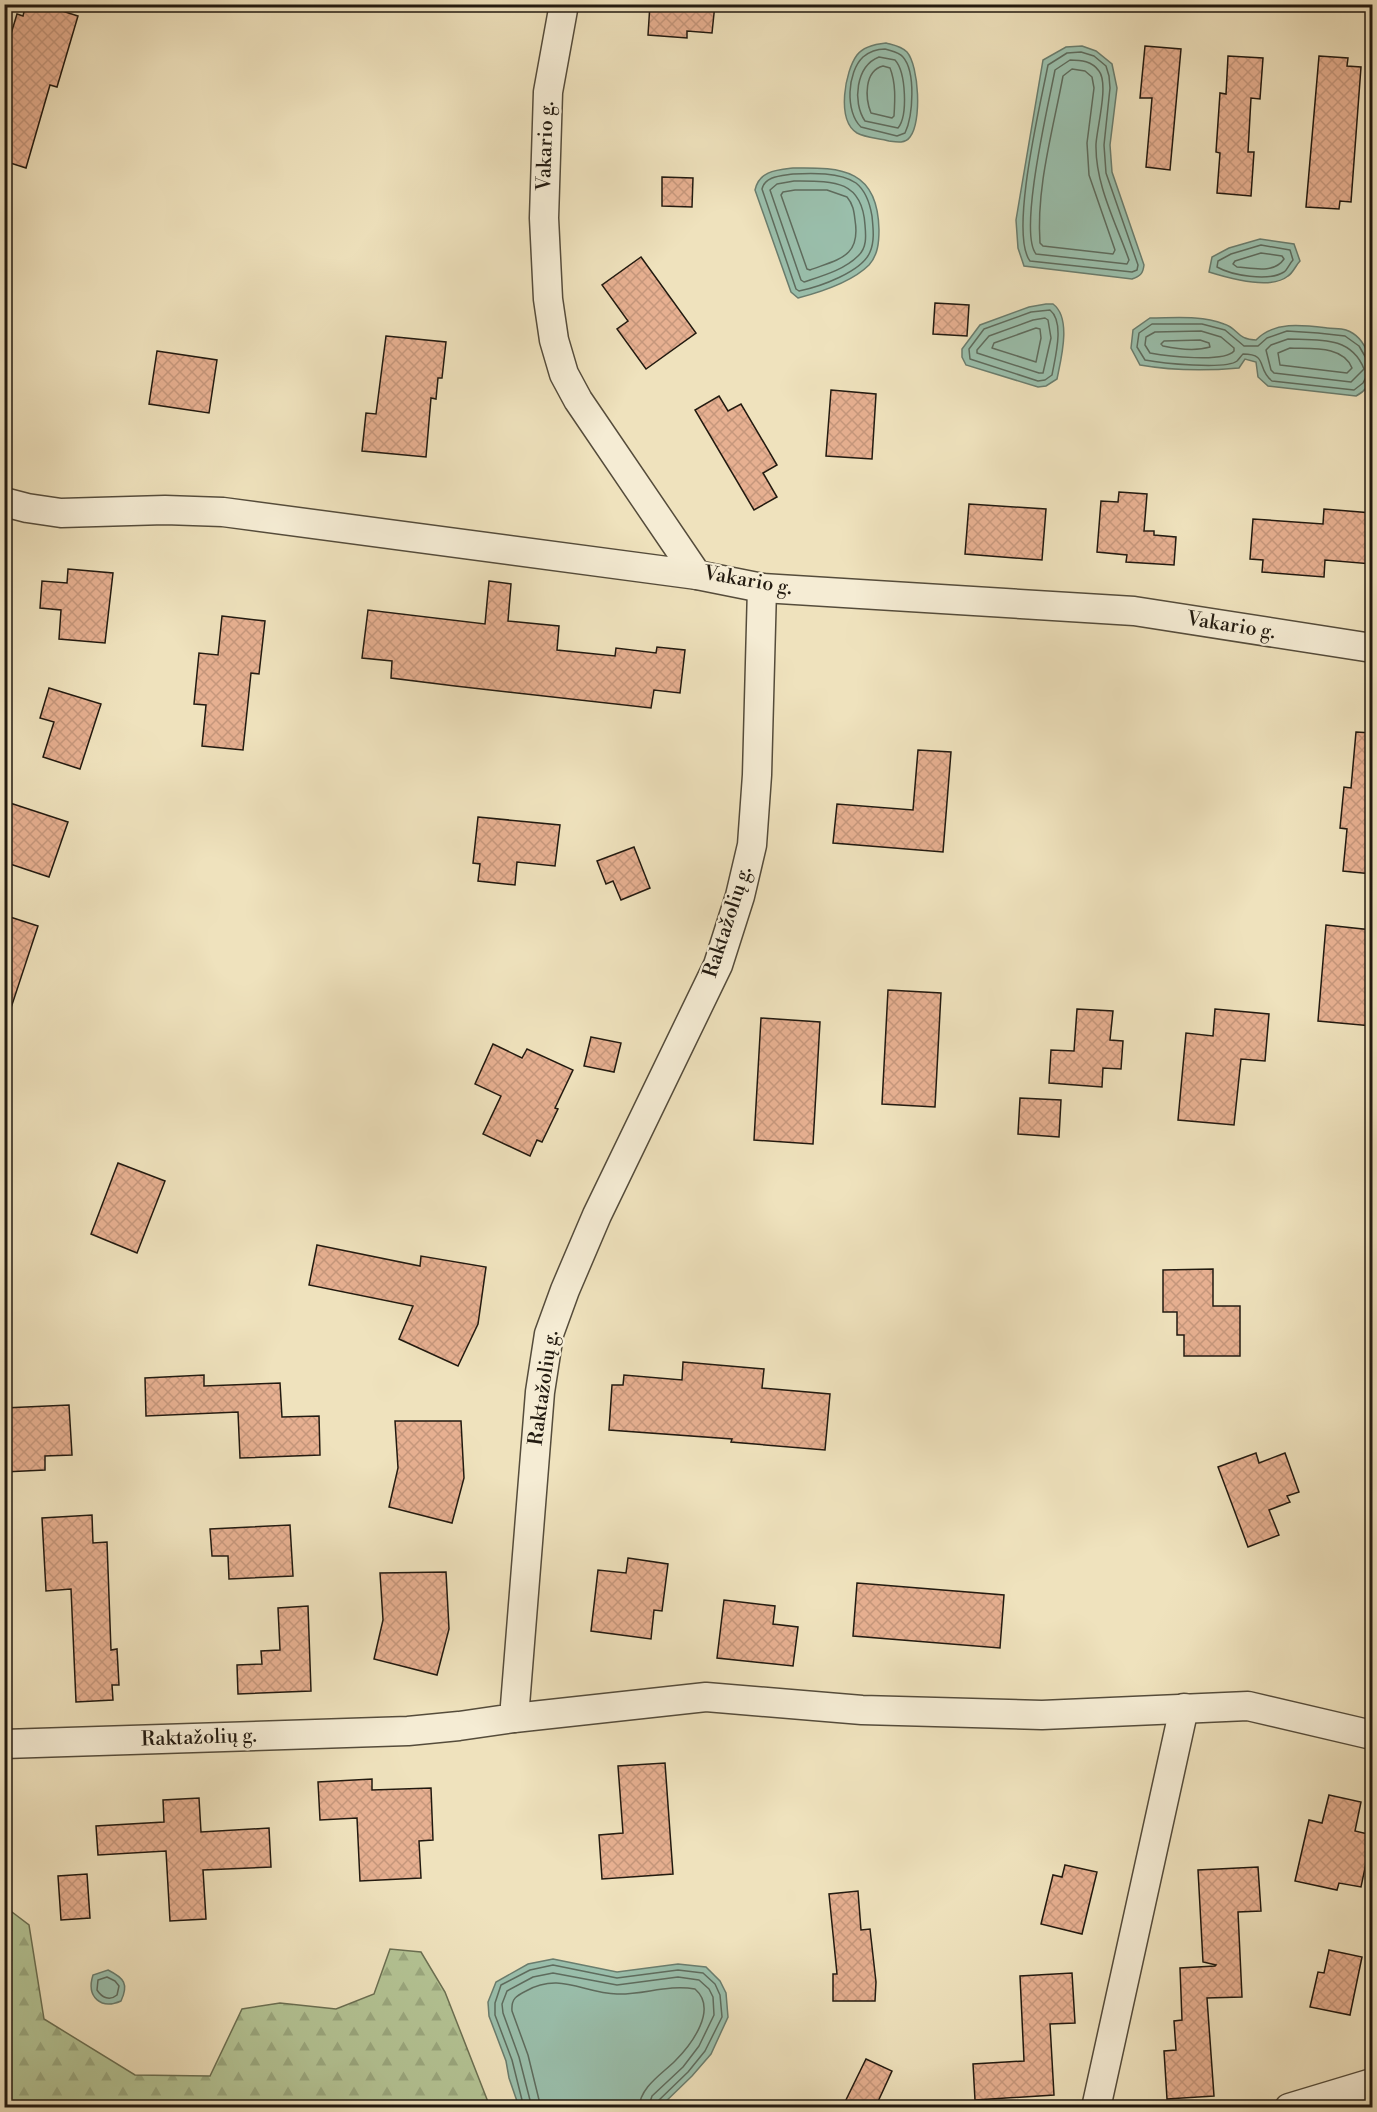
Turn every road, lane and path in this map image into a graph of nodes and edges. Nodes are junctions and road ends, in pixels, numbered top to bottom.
1 (564, 4) edge
2 (4, 502) edge
3 (697, 575) junction
4 (762, 588) junction
5 (1372, 648) edge
6 (1184, 1708) junction
7 (514, 1718) junction
8 (1372, 1735) edge
9 (4, 1744) edge
10 (1372, 2083) edge
11 (1096, 2108) edge
12 (1289, 2108) edge

1 - 3 street, Vakario g.
2 - 3 street
3 - 4 street, Vakario g.
4 - 5 street, Vakario g.
4 - 7 street, Raktažolių g.
6 - 7 street
6 - 8 street
6 - 11 street
7 - 9 street, Raktažolių g.
10 - 12 street

